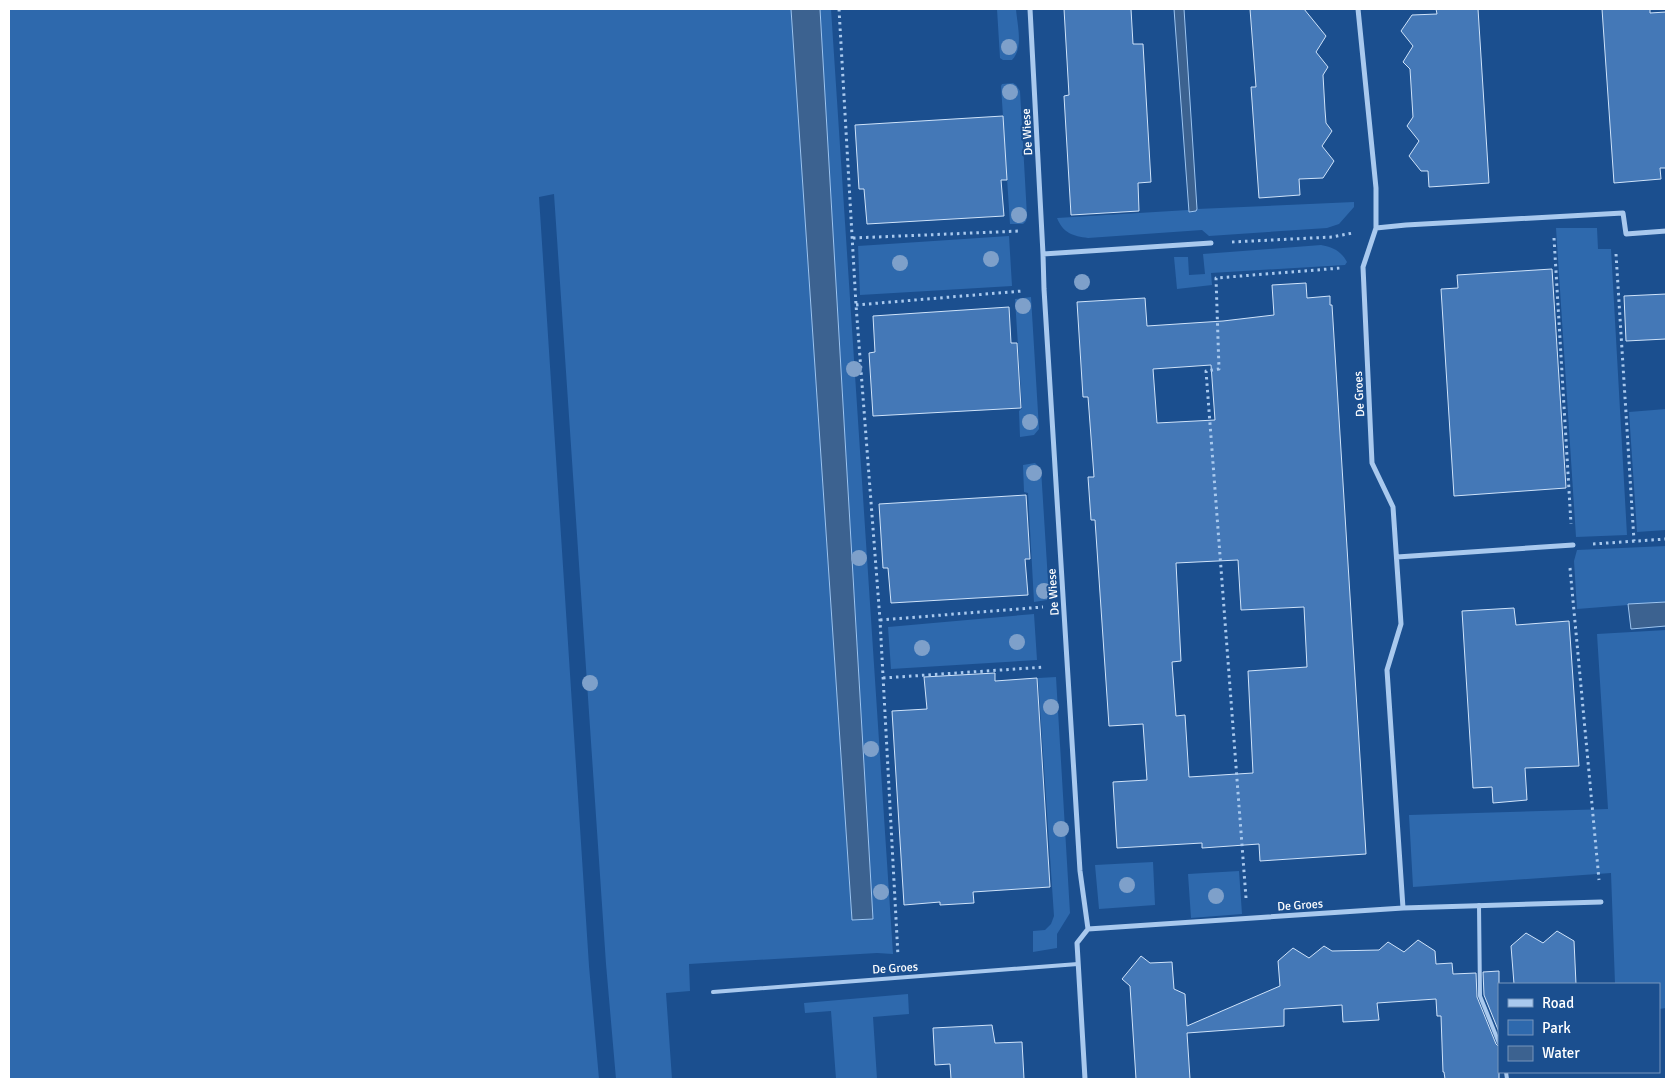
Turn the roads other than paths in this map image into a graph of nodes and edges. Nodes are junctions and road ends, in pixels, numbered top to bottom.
1 (1030, 9) edge
2 (1358, 9) edge
3 (1376, 228) junction
4 (1666, 231) edge
5 (1211, 243) road end
6 (1043, 254) junction
7 (1573, 545) road end
8 (1397, 557) junction
9 (1601, 902) dead end
10 (1479, 905) junction
11 (1403, 908) junction
12 (1088, 929) junction
13 (1078, 964) junction
14 (714, 992) dead end
15 (1498, 1041) edge
16 (1085, 1079) edge

1 - 6 street, De Wiese
2 - 3 street, De Groes
3 - 4 street
3 - 8 street, De Groes
5 - 6 street
6 - 12 street, De Wiese
7 - 8 street
8 - 11 street, De Groes
9 - 10 street, De Groes
10 - 11 street, De Groes
10 - 15 lane
11 - 12 street, De Groes
12 - 13 street
13 - 14 lane, De Groes
13 - 16 street

